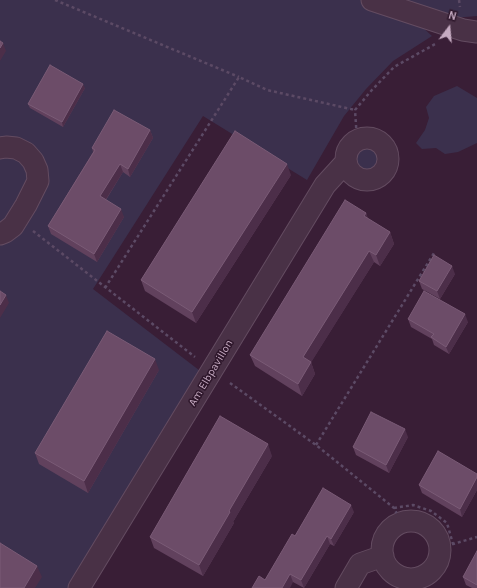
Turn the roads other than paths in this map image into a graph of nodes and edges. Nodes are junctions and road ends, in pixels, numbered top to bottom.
1 (372, 0) edge
2 (470, 31) edge
3 (0, 148) edge
4 (346, 162) junction
5 (0, 234) edge
6 (383, 556) junction
7 (80, 588) edge
8 (346, 588) edge

1 - 2 street
3 - 5 street
4 - 4 street, Am Elbpavillon
4 - 7 street, Am Elbpavillon
6 - 6 street
6 - 8 street

